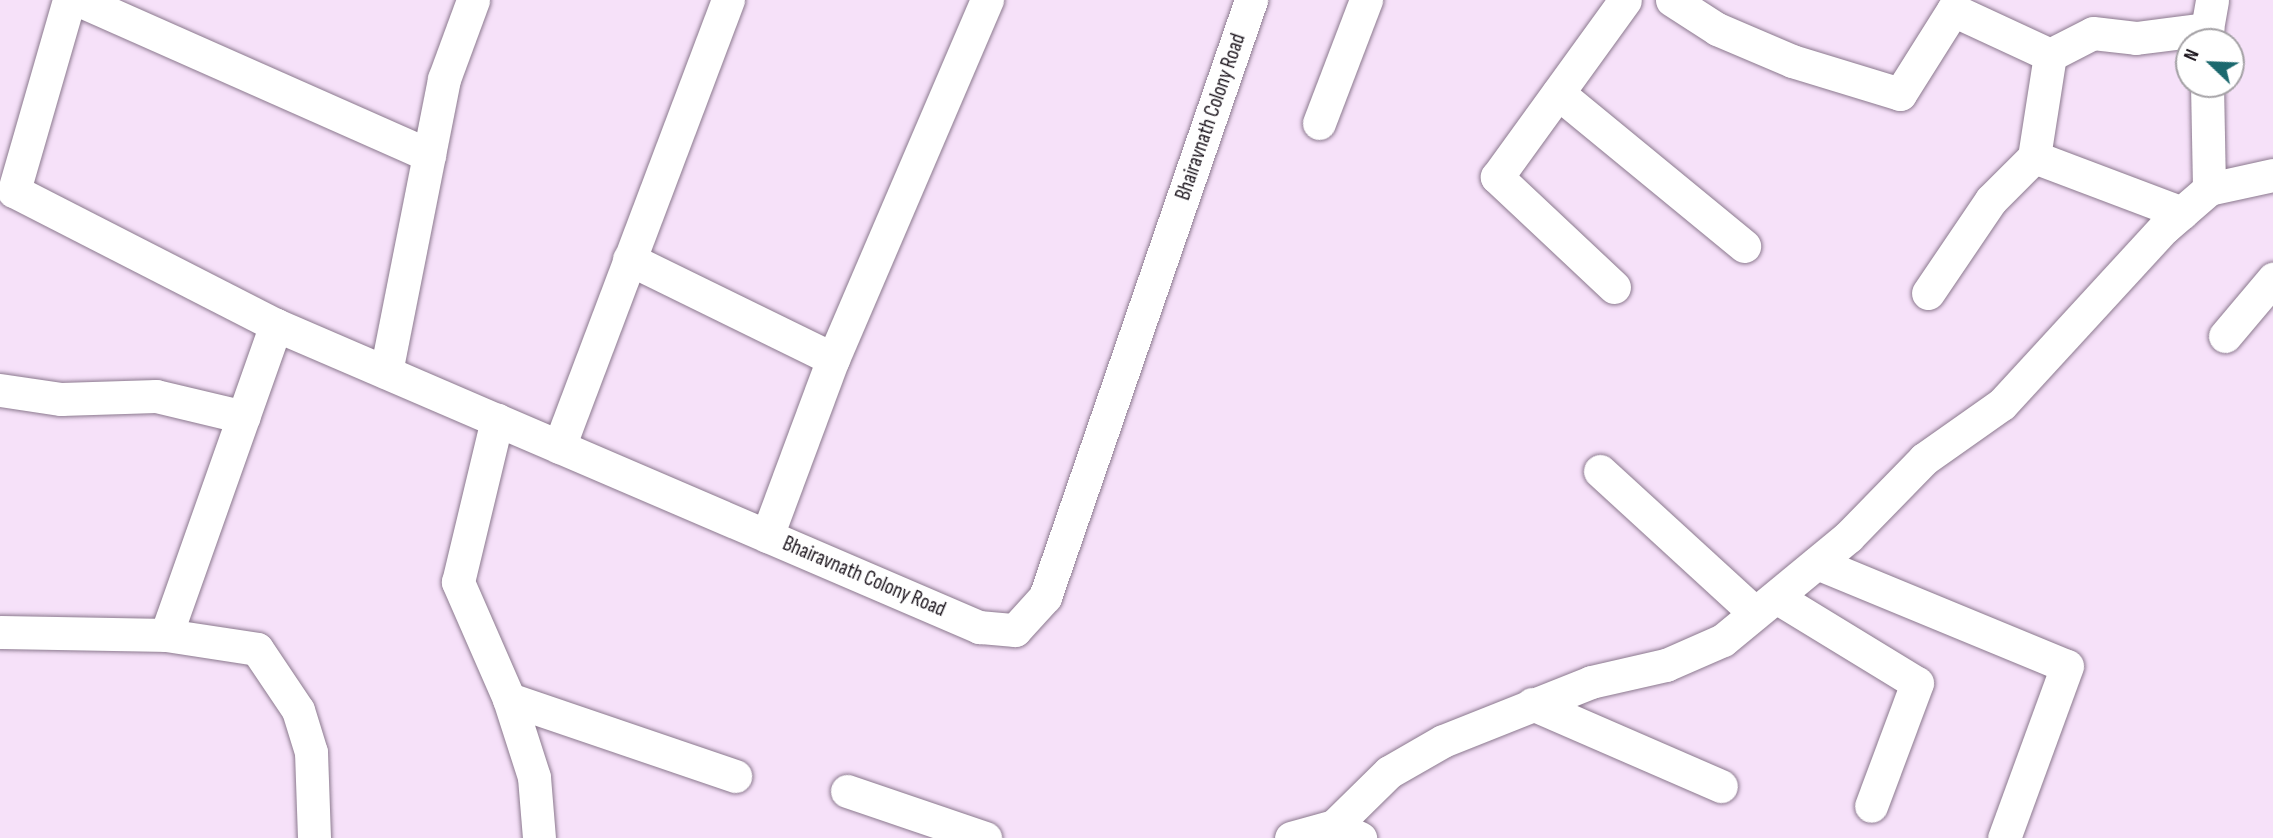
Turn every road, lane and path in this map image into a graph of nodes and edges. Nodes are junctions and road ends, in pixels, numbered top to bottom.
1 (69, 0) edge
2 (79, 0) edge
3 (473, 0) edge
4 (727, 0) edge
5 (987, 0) edge
6 (1251, 0) edge
7 (1366, 0) edge
8 (1626, 0) edge
9 (1672, 0) edge
10 (1955, 5) edge
11 (2208, 24) edge
12 (2050, 55) junction
13 (1558, 93) junction
14 (2207, 98) edge
15 (1319, 123) dead end
16 (429, 155) junction
17 (2034, 157) junction
18 (2273, 175) edge
19 (7, 189) edge
20 (2209, 189) junction
21 (2182, 213) junction
22 (1744, 246) dead end
23 (629, 259) junction
24 (2273, 279) edge
25 (1614, 288) dead end
26 (1928, 293) dead end
27 (276, 326) junction
28 (2225, 336) dead end
29 (833, 359) junction
30 (386, 372) junction
31 (0, 390) edge
32 (244, 417) junction
33 (497, 420) junction
34 (559, 447) junction
35 (1600, 471) dead end
36 (767, 536) junction
37 (1817, 563) junction
38 (1765, 605) junction
39 (0, 632) edge
40 (166, 635) junction
41 (509, 699) junction
42 (1532, 704) junction
43 (735, 776) dead end
44 (1721, 786) dead end
45 (847, 791) dead end
46 (1871, 806) dead end
47 (1347, 832) edge
48 (2007, 837) edge
49 (314, 838) edge
50 (539, 838) edge
51 (985, 838) edge
52 (1291, 838) edge

1 - 19 street
2 - 16 street
3 - 16 street
4 - 23 street
5 - 29 street
6 - 36 street, Bhairavnath Colony Road
7 - 15 street
8 - 13 street
9 - 10 street
10 - 12 street
11 - 12 street
12 - 17 street
13 - 22 street
13 - 25 street
14 - 20 street
16 - 30 street
17 - 21 street
17 - 26 street
18 - 20 street
19 - 27 street, Bhairavnath Colony Road
20 - 21 street
21 - 37 street
23 - 29 street
23 - 34 street
24 - 28 street
27 - 30 street, Bhairavnath Colony Road
27 - 32 street
29 - 36 street
30 - 33 street, Bhairavnath Colony Road
31 - 32 street
32 - 40 street
33 - 34 street, Bhairavnath Colony Road
33 - 41 street
34 - 36 street, Bhairavnath Colony Road
35 - 38 street
37 - 38 street
37 - 48 street
38 - 42 street
38 - 46 street
39 - 40 street
40 - 49 street
41 - 43 street
41 - 50 street
42 - 44 street
42 - 47 street
45 - 51 street
47 - 52 street

